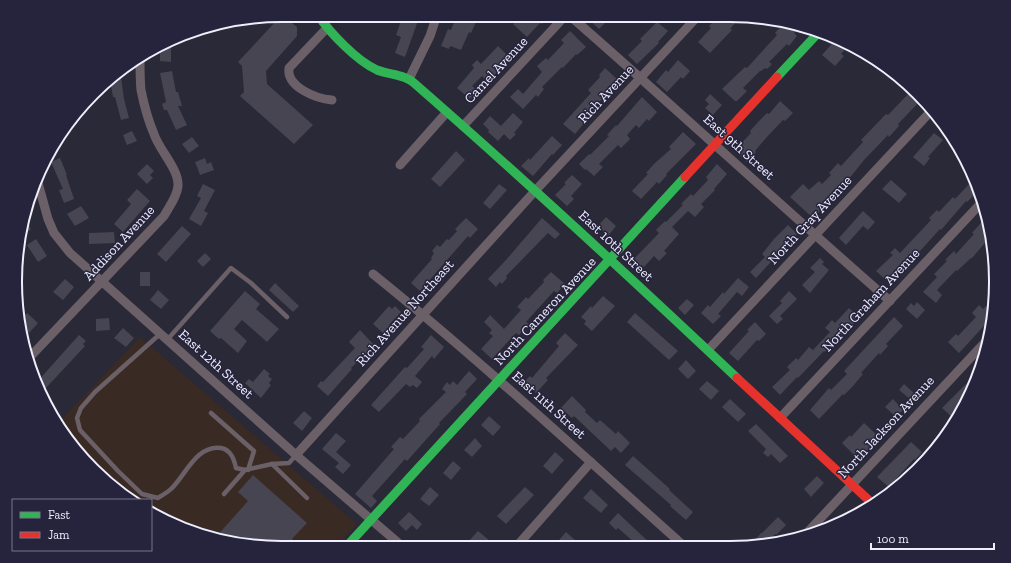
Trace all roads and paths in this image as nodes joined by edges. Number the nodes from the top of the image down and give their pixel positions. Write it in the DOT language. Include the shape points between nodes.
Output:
graph roads {
  1 [pos="323,22"];
  2 [pos="435,22"];
  3 [pos="561,22"];
  4 [pos="576,22"];
  5 [pos="692,22"];
  6 [pos="327,28"];
  7 [pos="815,37"];
  8 [pos="140,64"];
  9 [pos="640,77"];
  10 [pos="409,79"];
  11 [pos="332,100"];
  12 [pos="447,112"];
  13 [pos="928,114"];
  14 [pos="463,126"];
  15 [pos="715,144"];
  16 [pos="400,165"];
  17 [pos="40,189"];
  18 [pos="535,191"];
  19 [pos="977,206"];
  20 [pos="815,235"];
  21 [pos="610,259"];
  22 [pos="373,274"];
  23 [pos="102,282"];
  24 [pos="890,301"];
  25 [pos="423,314"];
  26 [pos="287,317"];
  27 [pos="164,337"];
  28 [pos="980,347"];
  29 [pos="708,350"];
  30 [pos="33,354"];
  31 [pos="500,380"];
  32 [pos="211,413"];
  33 [pos="780,418"];
  34 [pos="296,455"];
  35 [pos="591,462"];
  36 [pos="272,464"];
  37 [pos="247,470"];
  38 [pos="852,485"];
  39 [pos="224,494"];
  40 [pos="306,498"];
  41 [pos="869,500"];
  42 [pos="370,520"];
  43 [pos="812,527"];
  44 [pos="351,541"];
  45 [pos="396,541"];
  46 [pos="521,541"];
  47 [pos="678,541"];
  1 -- 6 [label="street, East 10th Street"];
  2 -- 10 [label="street"];
  3 -- 14 [label="street, Camel Avenue"];
  4 -- 9 [label="street, East 9th Street"];
  5 -- 9 [label="street, Rich Avenue"];
  6 -- 10 [label="street, East 10th Street" via="365,63 378,70"];
  6 -- 11 [label="street" via="289,68 288,74 305,92"];
  7 -- 15 [label="street, North Cameron Avenue"];
  8 -- 23 [label="street, Addison Avenue" via="144,103 154,135 173,168 178,186 164,216"];
  9 -- 15 [label="street, East 9th Street"];
  9 -- 18 [label="street, Rich Avenue"];
  10 -- 12 [label="street, East 10th Street"];
  12 -- 14 [label="street, East 10th Street"];
  12 -- 16 [label="street"];
  13 -- 20 [label="street, North Gray Avenue"];
  14 -- 18 [label="street, East 10th Street"];
  15 -- 20 [label="street, East 9th Street"];
  15 -- 21 [label="street, North Cameron Avenue"];
  17 -- 23 [label="street, East 12th Street" via="48,219 57,238"];
  18 -- 21 [label="street, East 10th Street"];
  18 -- 25 [label="street, Rich Avenue Northeast"];
  19 -- 24 [label="street, North Graham Avenue"];
  20 -- 24 [label="street, East 9th Street"];
  20 -- 29 [label="street, North Gray Avenue"];
  21 -- 29 [label="street, East 10th Street"];
  21 -- 31 [label="street, North Cameron Avenue"];
  22 -- 25 [label="street, East 11th Street"];
  23 -- 27 [label="street, East 12th Street"];
  23 -- 30 [label="street, Addison Avenue"];
  24 -- 33 [label="street, North Graham Avenue"];
  25 -- 31 [label="street, East 11th Street"];
  25 -- 34 [label="street, Rich Avenue Northeast"];
  26 -- 27 [label="lane" via="231,268"];
  27 -- 34 [label="street, East 12th Street"];
  27 -- 37 [label="lane" via="95,392 81,408 77,418 80,430 142,494 158,498 171,489 203,452 215,447 226,449 233,457 236,468"];
  28 -- 38 [label="street, North Jackson Avenue"];
  29 -- 33 [label="street, East 10th Street"];
  31 -- 35 [label="street, East 11th Street"];
  31 -- 42 [label="street, North Cameron Avenue"];
  32 -- 37 [label="lane" via="254,452"];
  33 -- 38 [label="street, East 10th Street"];
  34 -- 36 [label="lane" via="289,463"];
  34 -- 42 [label="street, East 12th Street"];
  35 -- 46 [label="street"];
  35 -- 47 [label="street, East 11th Street"];
  36 -- 37 [label="lane"];
  36 -- 40 [label="lane"];
  37 -- 39 [label="lane"];
  38 -- 41 [label="street, East 10th Street"];
  38 -- 43 [label="street, North Jackson Avenue"];
  42 -- 44 [label="street, North Cameron Avenue"];
  42 -- 45 [label="street, East 12th Street"];
}
